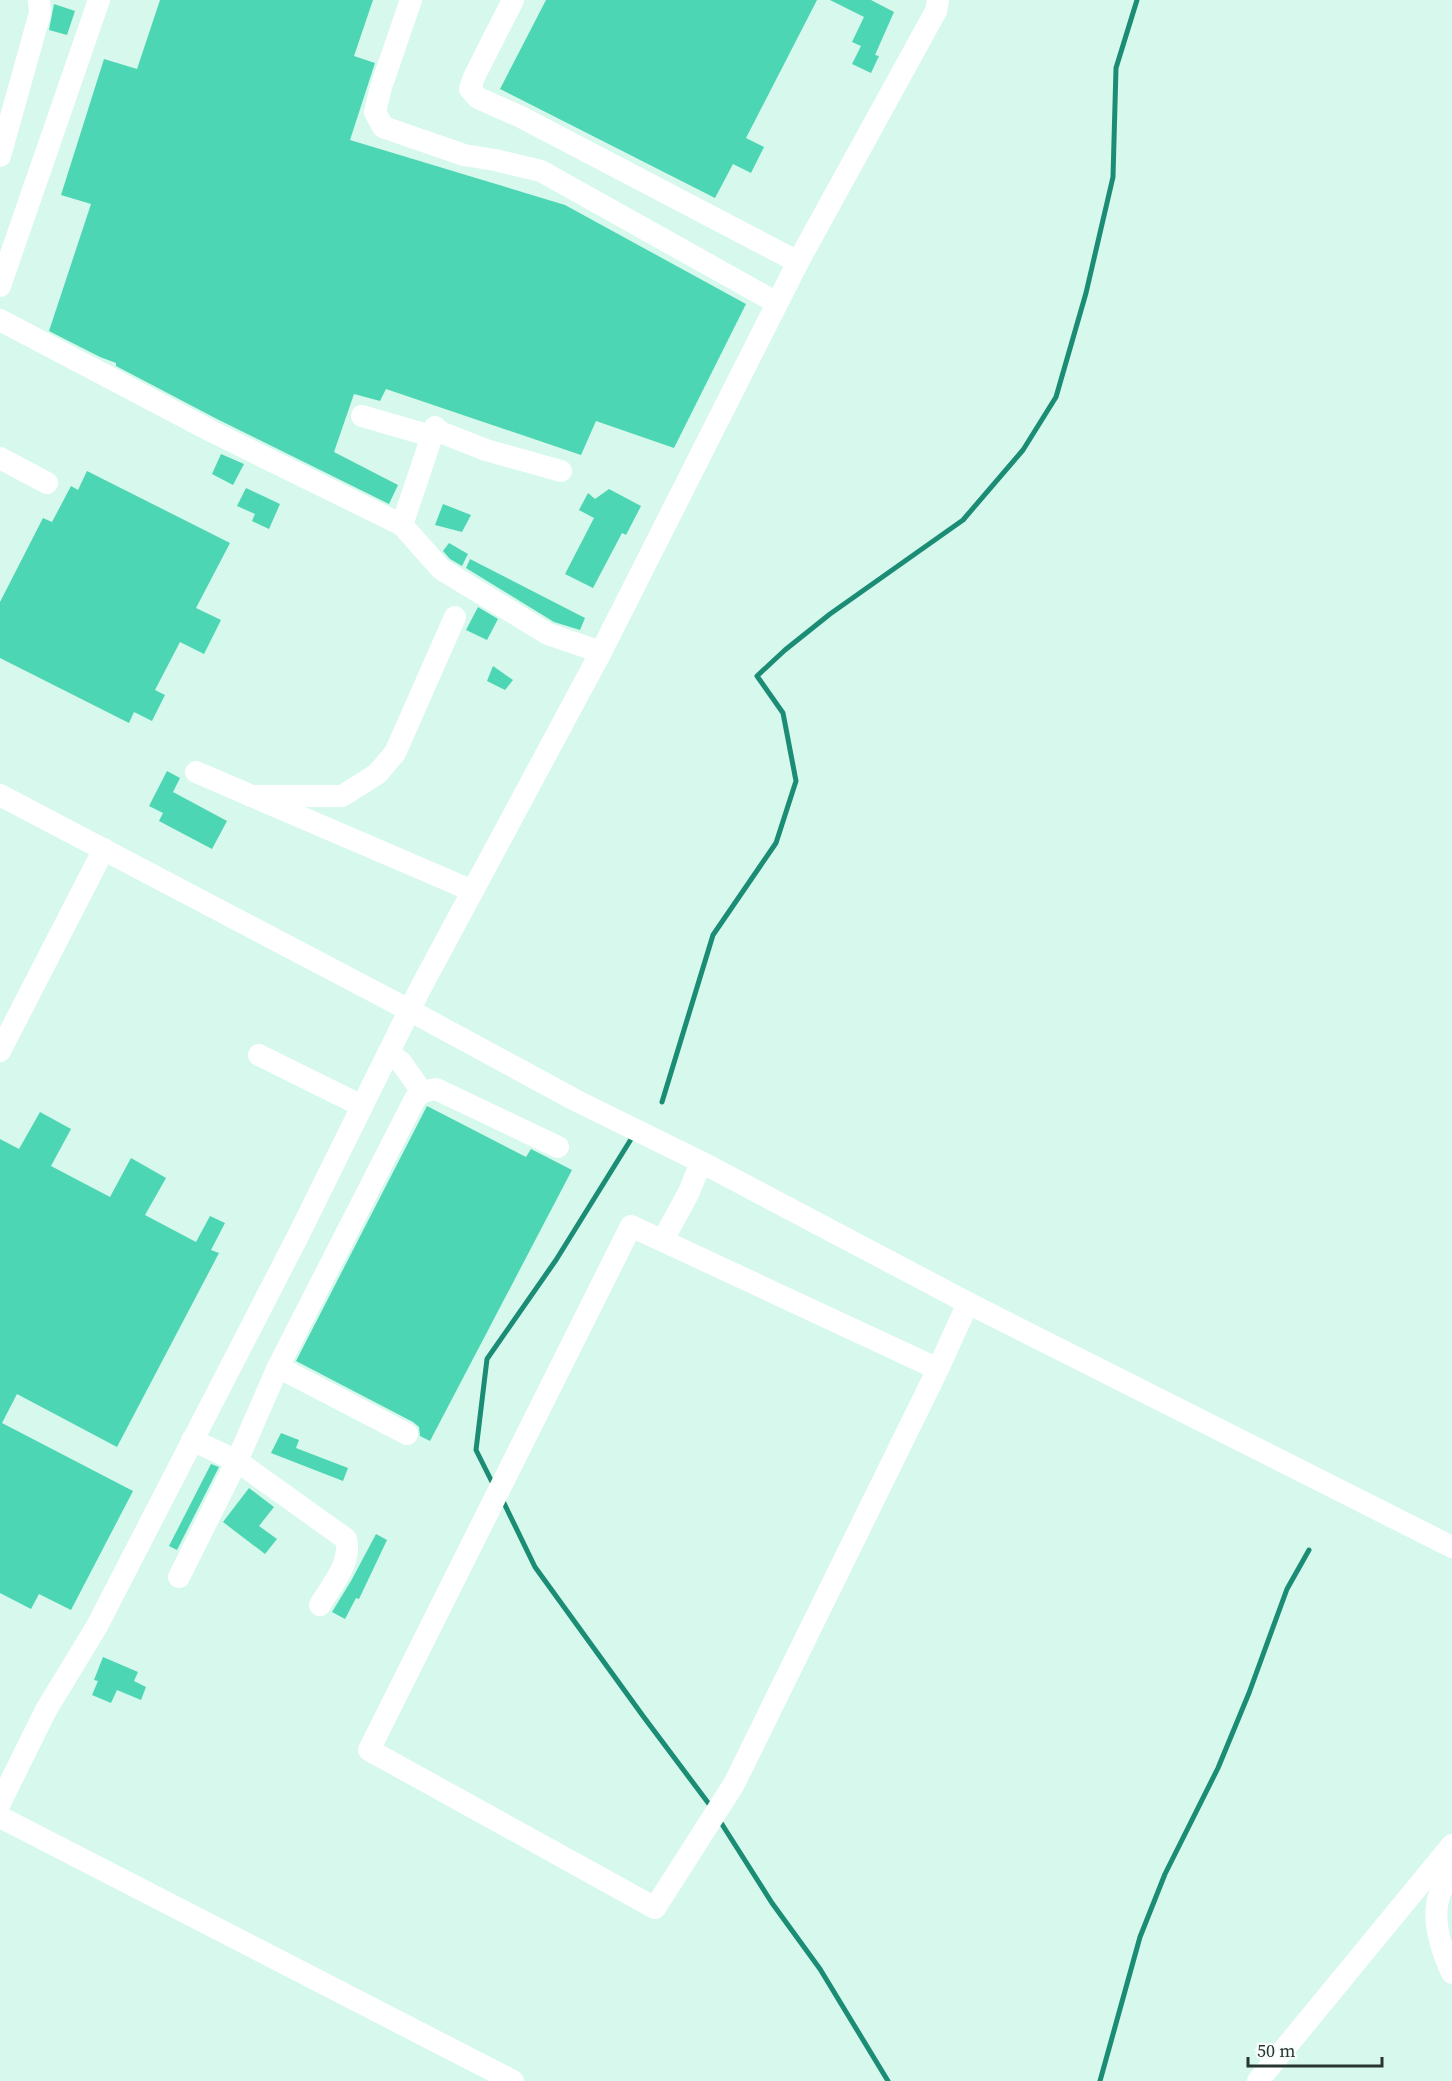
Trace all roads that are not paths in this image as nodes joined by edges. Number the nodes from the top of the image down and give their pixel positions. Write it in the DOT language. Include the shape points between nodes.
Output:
graph roads {
  1 [pos="39,0"];
  2 [pos="99,0"];
  3 [pos="411,0"];
  4 [pos="513,0"];
  5 [pos="939,0"];
  6 [pos="0,156"];
  7 [pos="798,262"];
  8 [pos="0,286"];
  9 [pos="777,303"];
  10 [pos="0,320"];
  11 [pos="362,416"];
  12 [pos="431,436"];
  13 [pos="0,458"];
  14 [pos="561,471"];
  15 [pos="47,483"];
  16 [pos="402,525"];
  17 [pos="455,617"];
  18 [pos="601,652"];
  19 [pos="196,772"];
  20 [pos="0,795"];
  21 [pos="251,796"];
  22 [pos="104,849"];
  23 [pos="473,891"];
  24 [pos="409,1010"];
  25 [pos="0,1051"];
  26 [pos="388,1053"];
  27 [pos="259,1055"];
  28 [pos="422,1092"];
  29 [pos="362,1106"];
  30 [pos="558,1147"];
  31 [pos="701,1162"];
  32 [pos="663,1240"];
  33 [pos="968,1303"];
  34 [pos="278,1367"];
  35 [pos="938,1368"];
  36 [pos="407,1434"];
  37 [pos="192,1440"];
  38 [pos="237,1461"];
  39 [pos="1452,1547"];
  40 [pos="179,1577"];
  41 [pos="320,1605"];
  42 [pos="0,1803"];
  43 [pos="0,1816"];
  44 [pos="1452,1845"];
  45 [pos="1452,1871"];
  46 [pos="1452,1973"];
  47 [pos="513,2081"];
  48 [pos="1258,2081"];
  1 -- 6 [label="street" via="40,13"];
  2 -- 8 [label="street"];
  3 -- 9 [label="street" via="375,112 383,127 464,155 541,171"];
  4 -- 7 [label="street" via="470,88 478,98"];
  5 -- 7 [label="street"];
  7 -- 9 [label="street"];
  9 -- 18 [label="street"];
  10 -- 16 [label="street" via="211,431"];
  11 -- 12 [label="street"];
  12 -- 14 [label="street" via="435,427 486,450"];
  12 -- 16 [label="street"];
  13 -- 15 [label="street"];
  16 -- 18 [label="street" via="441,569 548,634"];
  17 -- 21 [label="street" via="395,753 377,774 342,796"];
  18 -- 23 [label="street"];
  19 -- 21 [label="street"];
  20 -- 22 [label="street"];
  21 -- 23 [label="street"];
  22 -- 24 [label="street"];
  22 -- 25 [label="street"];
  23 -- 24 [label="street"];
  24 -- 26 [label="street"];
  24 -- 31 [label="street" via="577,1101"];
  26 -- 28 [label="street" via="401,1062"];
  26 -- 29 [label="street"];
  27 -- 29 [label="street"];
  28 -- 30 [label="street" via="436,1089"];
  28 -- 34 [label="street"];
  29 -- 37 [label="street"];
  31 -- 32 [label="street"];
  31 -- 33 [label="street"];
  32 -- 35 [label="street"];
  32 -- 35 [label="street" via="631,1226 369,1750 655,1908 734,1784"];
  33 -- 35 [label="street"];
  33 -- 39 [label="street"];
  34 -- 36 [label="street"];
  34 -- 38 [label="street"];
  37 -- 38 [label="street"];
  37 -- 42 [label="street"];
  38 -- 40 [label="street"];
  38 -- 41 [label="street" via="346,1539 346,1561"];
  43 -- 47 [label="street"];
  44 -- 48 [label="street"];
  45 -- 46 [label="street" via="1439,1896 1437,1911 1442,1950"];
}
